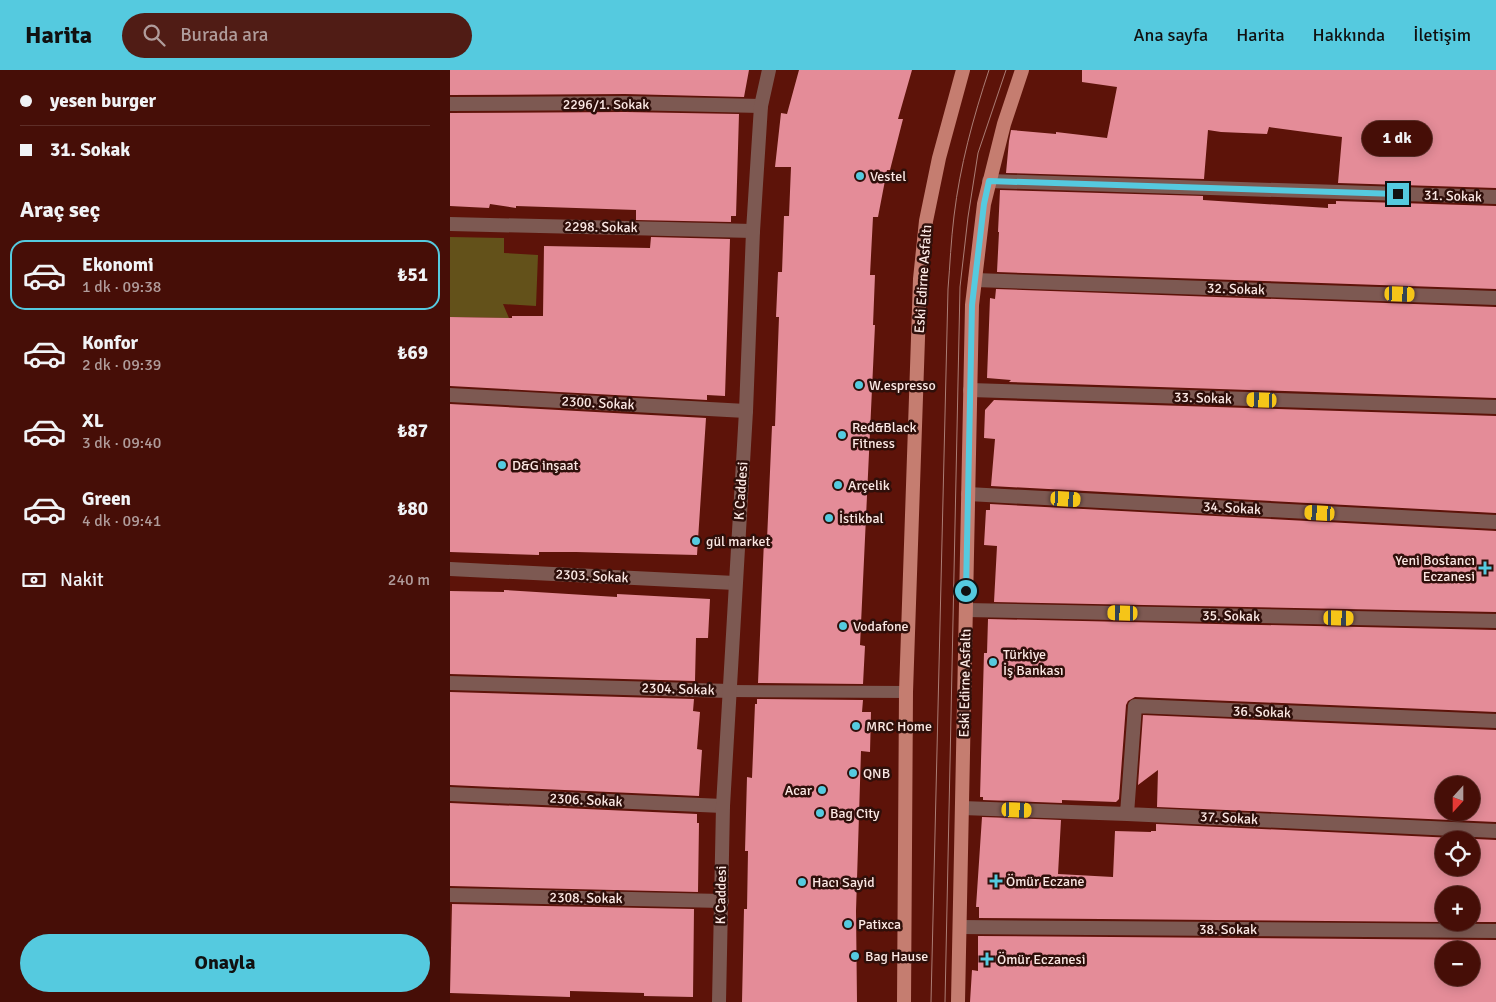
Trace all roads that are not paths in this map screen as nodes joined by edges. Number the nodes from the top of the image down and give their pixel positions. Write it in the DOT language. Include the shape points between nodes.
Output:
graph roads {
  1 [pos="769,70"];
  2 [pos="963,70"];
  3 [pos="1022,70"];
  4 [pos="450,104"];
  5 [pos="761,106"];
  6 [pos="989,181"];
  7 [pos="1496,197"];
  8 [pos="450,224"];
  9 [pos="753,231"];
  10 [pos="975,280"];
  11 [pos="1496,298"];
  12 [pos="970,390"];
  13 [pos="450,395"];
  14 [pos="1496,407"];
  15 [pos="746,411"];
  16 [pos="968,494"];
  17 [pos="1496,522"];
  18 [pos="450,569"];
  19 [pos="735,583"];
  20 [pos="966,610"];
  21 [pos="1496,621"];
  22 [pos="450,683"];
  23 [pos="730,690"];
  24 [pos="906,692"];
  25 [pos="1496,721"];
  26 [pos="450,794"];
  27 [pos="723,806"];
  28 [pos="962,808"];
  29 [pos="1127,814"];
  30 [pos="1496,831"];
  31 [pos="450,895"];
  32 [pos="722,901"];
  33 [pos="960,927"];
  34 [pos="1496,931"];
  35 [pos="719,1002"];
  36 [pos="904,1002"];
  37 [pos="958,1002"];
  1 -- 5 [label="street, K Caddesi"];
  2 -- 24 [label="main road, Eski Edirne Asfaltı" via="926,221 920,279"];
  3 -- 6 [label="main road, Eski Edirne Asfaltı"];
  4 -- 5 [label="street, 2296/1. Sokak"];
  5 -- 9 [label="street, K Caddesi"];
  6 -- 7 [label="street, 31. Sokak"];
  6 -- 10 [label="main road, Eski Edirne Asfaltı"];
  8 -- 9 [label="street, 2298. Sokak"];
  9 -- 15 [label="street, K Caddesi"];
  10 -- 11 [label="street, 32. Sokak"];
  10 -- 12 [label="main road, Eski Edirne Asfaltı"];
  12 -- 14 [label="street, 33. Sokak"];
  12 -- 16 [label="main road, Eski Edirne Asfaltı"];
  13 -- 15 [label="street, 2300. Sokak"];
  15 -- 19 [label="street, K Caddesi"];
  16 -- 17 [label="street, 34. Sokak"];
  16 -- 20 [label="main road, Eski Edirne Asfaltı"];
  18 -- 19 [label="street, 2303. Sokak"];
  19 -- 23 [label="street, K Caddesi"];
  20 -- 21 [label="street, 35. Sokak"];
  20 -- 28 [label="main road, Eski Edirne Asfaltı"];
  22 -- 23 [label="street, 2304. Sokak"];
  23 -- 24 [label="lane, 2304. Sokak"];
  23 -- 27 [label="street, K Caddesi"];
  24 -- 36 [label="main road, Eski Edirne Asfaltı"];
  25 -- 29 [label="street, 36. Sokak" via="1135,706"];
  26 -- 27 [label="street, 2306. Sokak"];
  27 -- 32 [label="street, K Caddesi"];
  28 -- 29 [label="street, 37. Sokak"];
  28 -- 33 [label="main road, Eski Edirne Asfaltı"];
  29 -- 30 [label="street, 37. Sokak"];
  31 -- 32 [label="street, 2308. Sokak"];
  32 -- 35 [label="street, K Caddesi"];
  33 -- 34 [label="street, 38. Sokak"];
  33 -- 37 [label="main road, Eski Edirne Asfaltı"];
}
